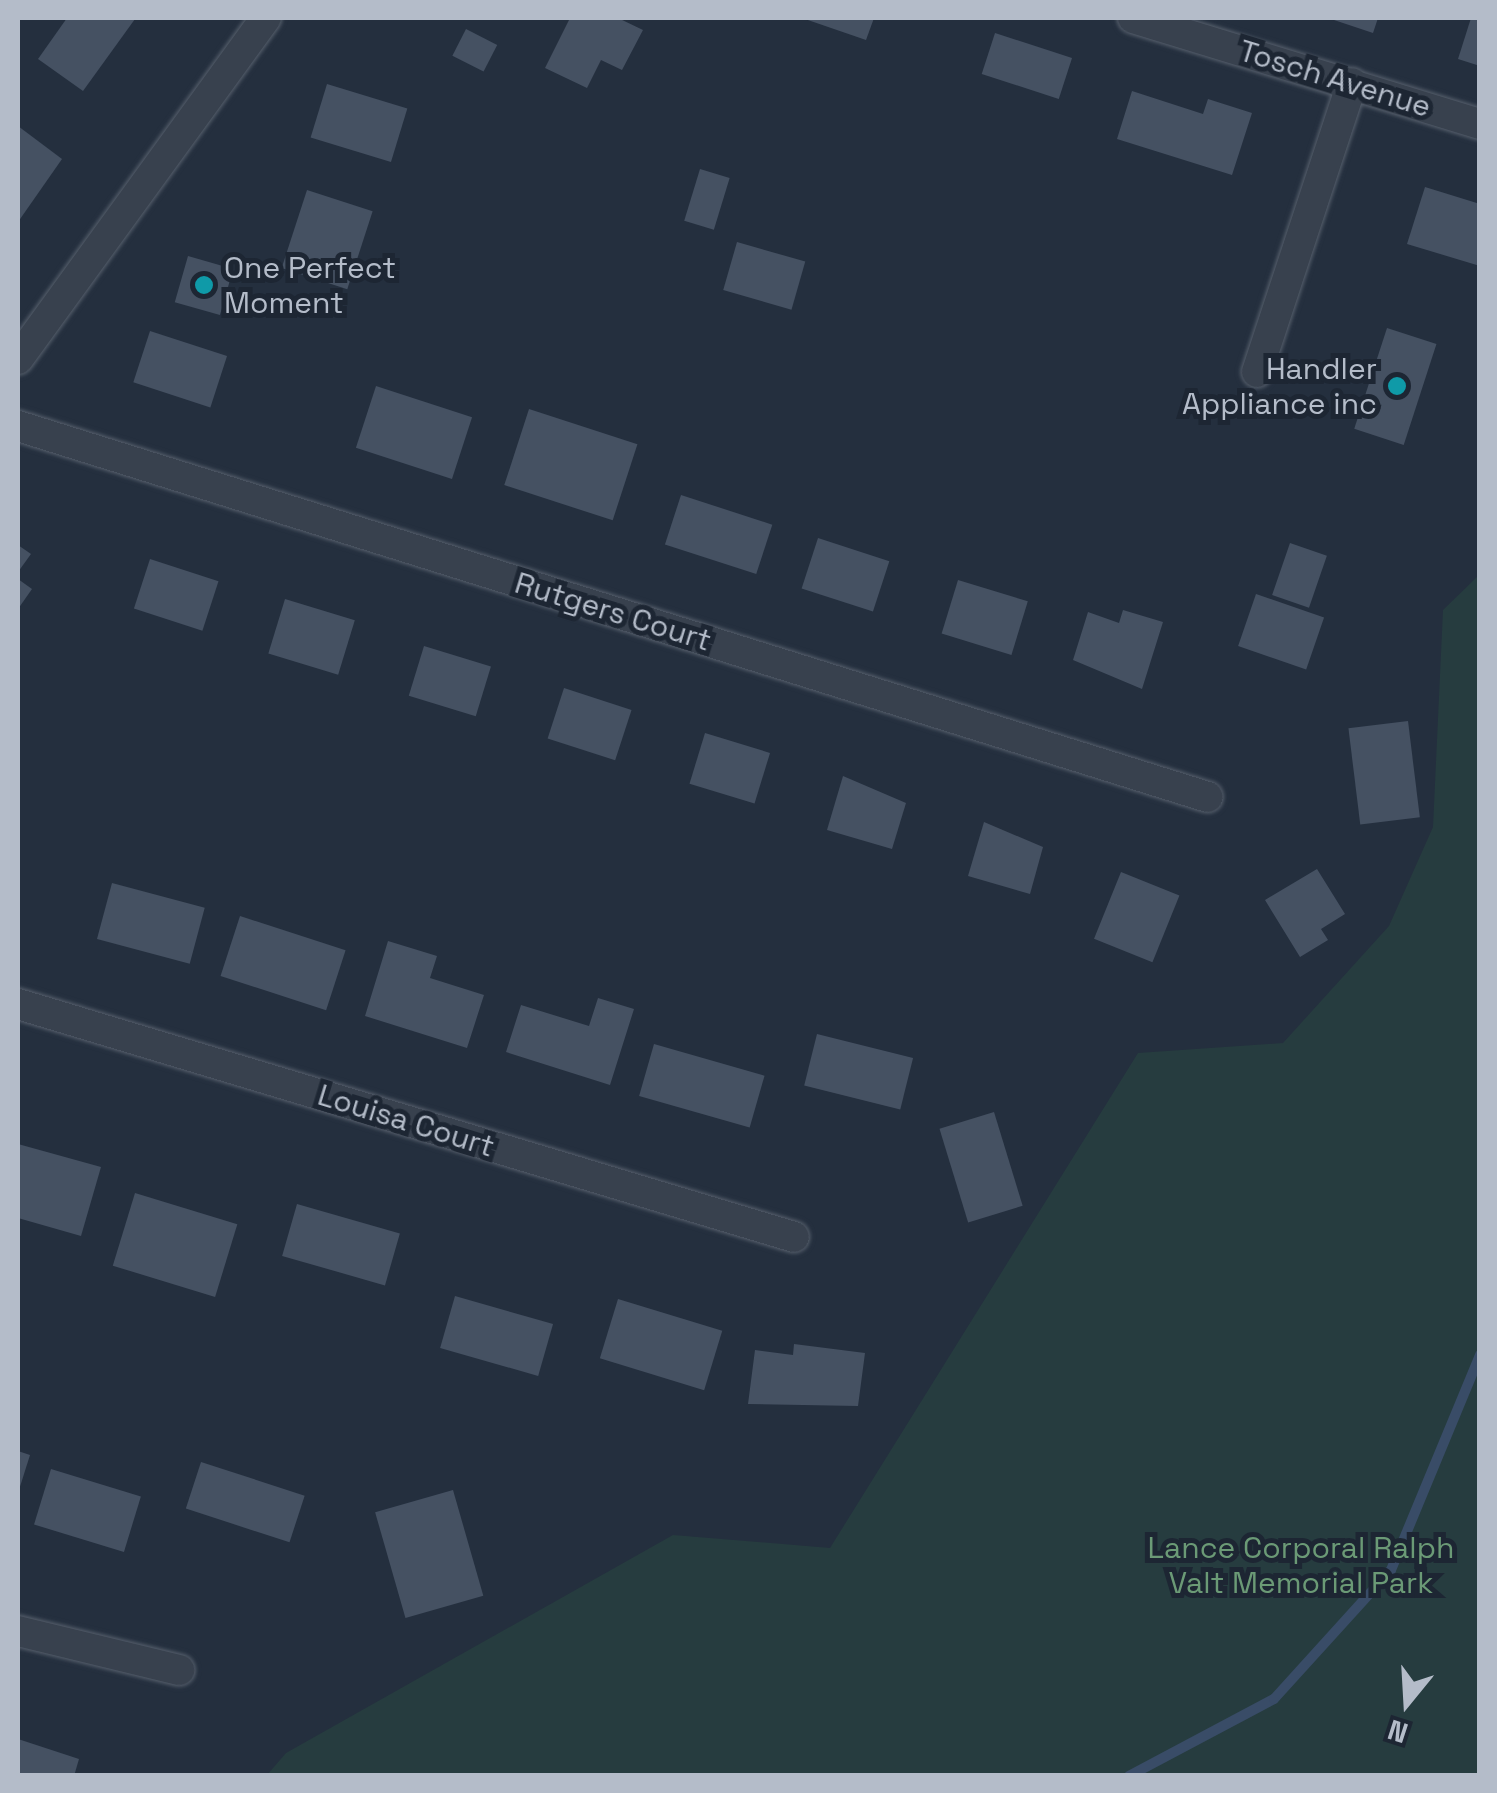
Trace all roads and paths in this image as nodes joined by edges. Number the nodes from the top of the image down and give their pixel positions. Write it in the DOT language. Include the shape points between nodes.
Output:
graph roads {
  1 [pos="266,18"];
  2 [pos="1133,18"];
  3 [pos="1352,83"];
  4 [pos="1480,124"];
  5 [pos="18,359"];
  6 [pos="1257,372"];
  7 [pos="18,426"];
  8 [pos="1208,798"];
  9 [pos="18,1004"];
  10 [pos="794,1237"];
  11 [pos="18,1632"];
  12 [pos="180,1670"];
  1 -- 5 [label="street"];
  2 -- 3 [label="street, Tosch Avenue"];
  3 -- 4 [label="street, Tosch Avenue"];
  3 -- 6 [label="street"];
  7 -- 8 [label="street, Rutgers Court"];
  9 -- 10 [label="street, Louisa Court"];
  11 -- 12 [label="street"];
}
